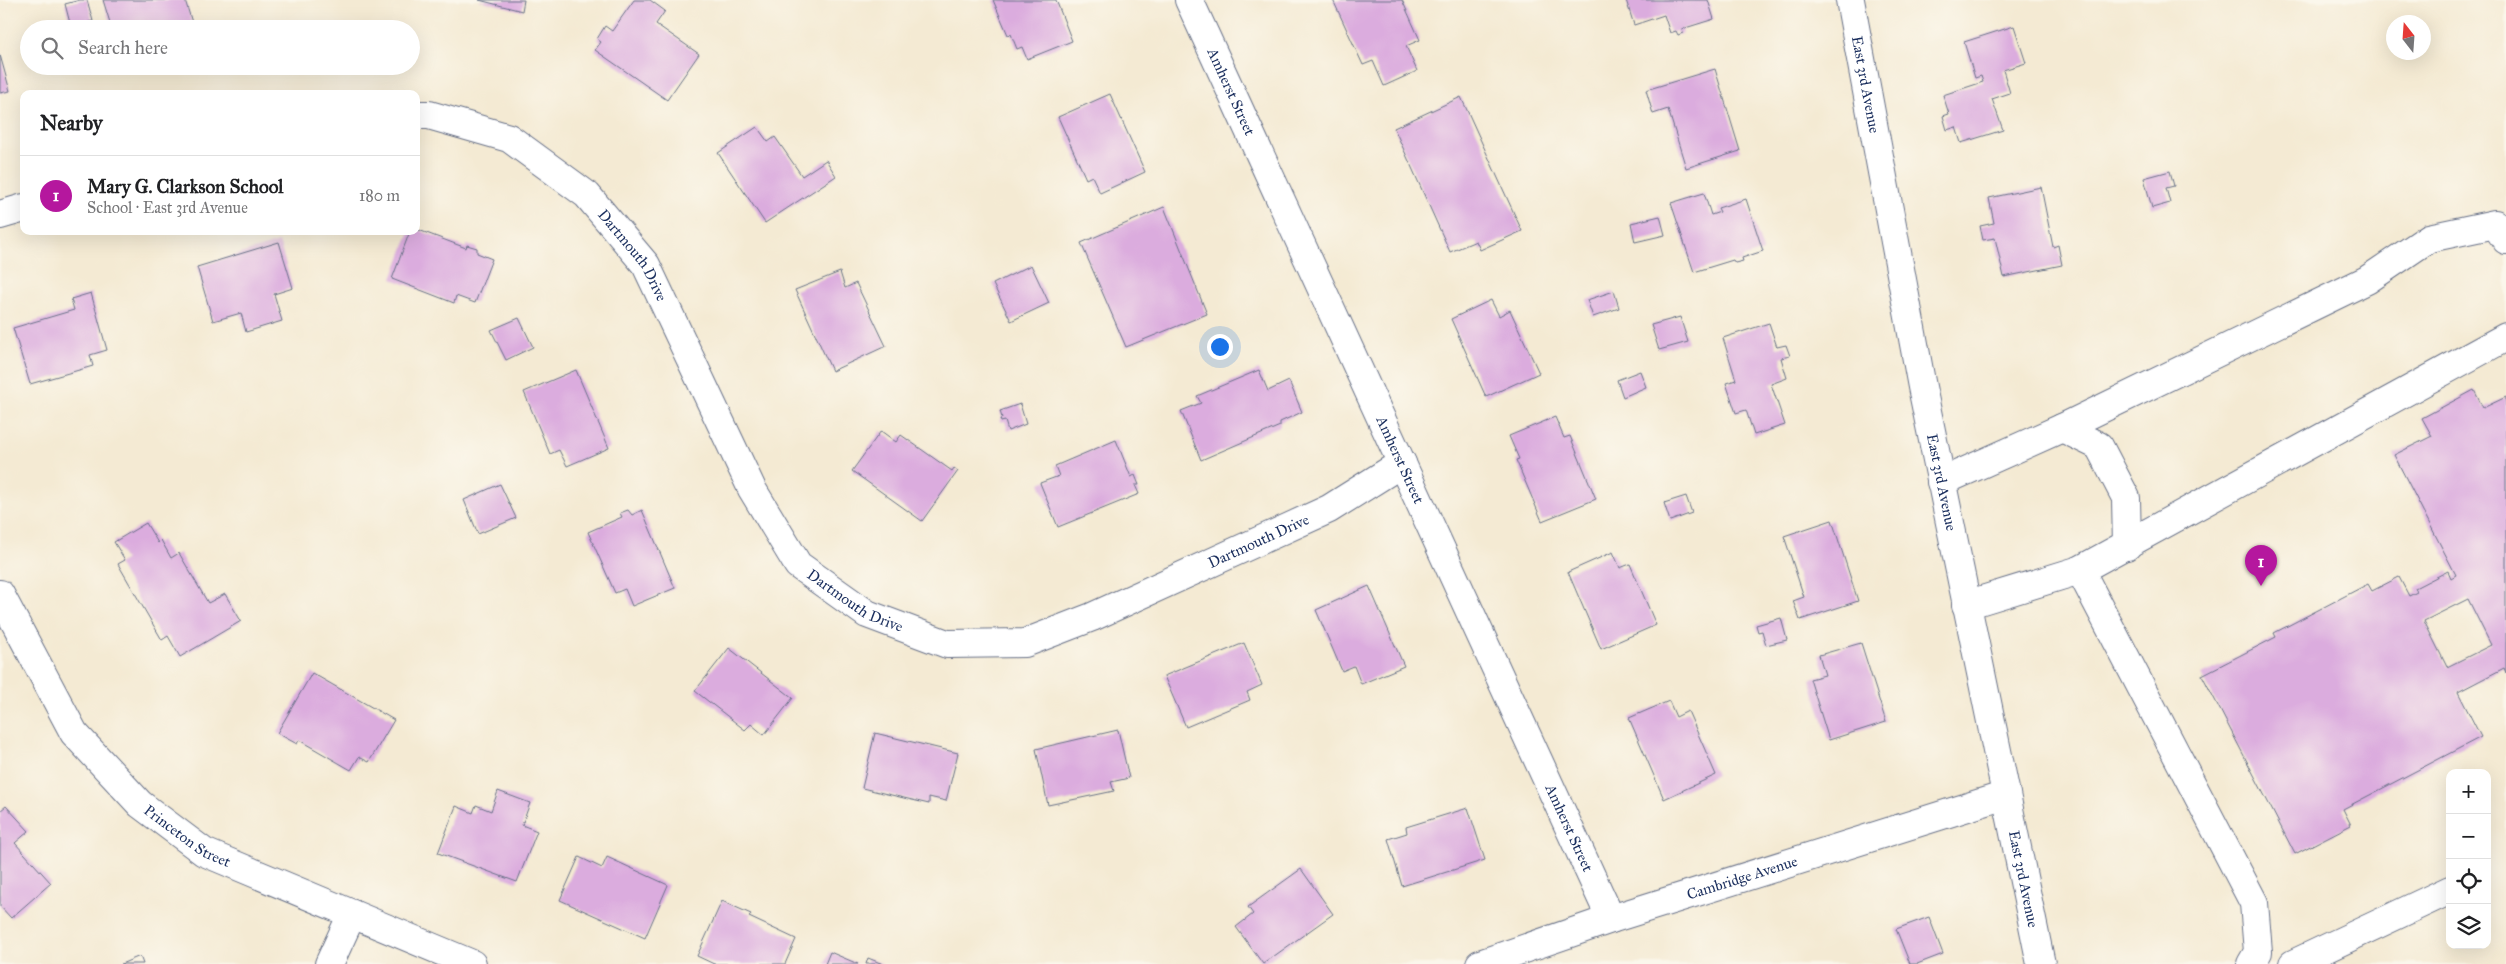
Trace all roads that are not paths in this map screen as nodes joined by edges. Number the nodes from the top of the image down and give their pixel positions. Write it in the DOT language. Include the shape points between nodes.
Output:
graph roads {
  1 [pos="1188,0"];
  2 [pos="1850,0"];
  3 [pos="420,115"];
  4 [pos="20,209"];
  5 [pos="0,215"];
  6 [pos="2506,240"];
  7 [pos="2506,337"];
  8 [pos="2062,428"];
  9 [pos="1402,463"];
  10 [pos="1941,482"];
  11 [pos="2127,546"];
  12 [pos="2080,570"];
  13 [pos="0,594"];
  14 [pos="1966,605"];
  15 [pos="2006,795"];
  16 [pos="2446,892"];
  17 [pos="352,914"];
  18 [pos="1611,920"];
  19 [pos="329,964"];
  20 [pos="472,964"];
  21 [pos="1480,964"];
  22 [pos="2041,964"];
  23 [pos="2251,964"];
  24 [pos="2293,964"];
  1 -- 9 [label="street, Amherst Street"];
  2 -- 10 [label="street, East 3rd Avenue"];
  3 -- 9 [label="street, Dartmouth Drive" via="509,138 587,195 646,265 752,489 798,564 867,614 947,644 1025,643 1092,617 1329,508"];
  4 -- 5 [label="street"];
  6 -- 8 [label="street" via="2495,224 2429,238 2367,280"];
  7 -- 11 [label="street"];
  8 -- 10 [label="street"];
  8 -- 11 [label="street" via="2099,446 2126,498"];
  9 -- 18 [label="street, Amherst Street"];
  10 -- 14 [label="street, East 3rd Avenue"];
  11 -- 12 [label="street"];
  12 -- 14 [label="street"];
  12 -- 23 [label="street" via="2254,903 2258,952"];
  13 -- 17 [label="street, Princeton Street" via="74,732 140,804 204,852"];
  14 -- 15 [label="street, East 3rd Avenue"];
  15 -- 18 [label="street, Cambridge Avenue"];
  15 -- 22 [label="street, East 3rd Avenue"];
  16 -- 24 [label="street"];
  17 -- 19 [label="street"];
  17 -- 20 [label="street, Princeton Street"];
  18 -- 21 [label="street, Cambridge Avenue"];
}
